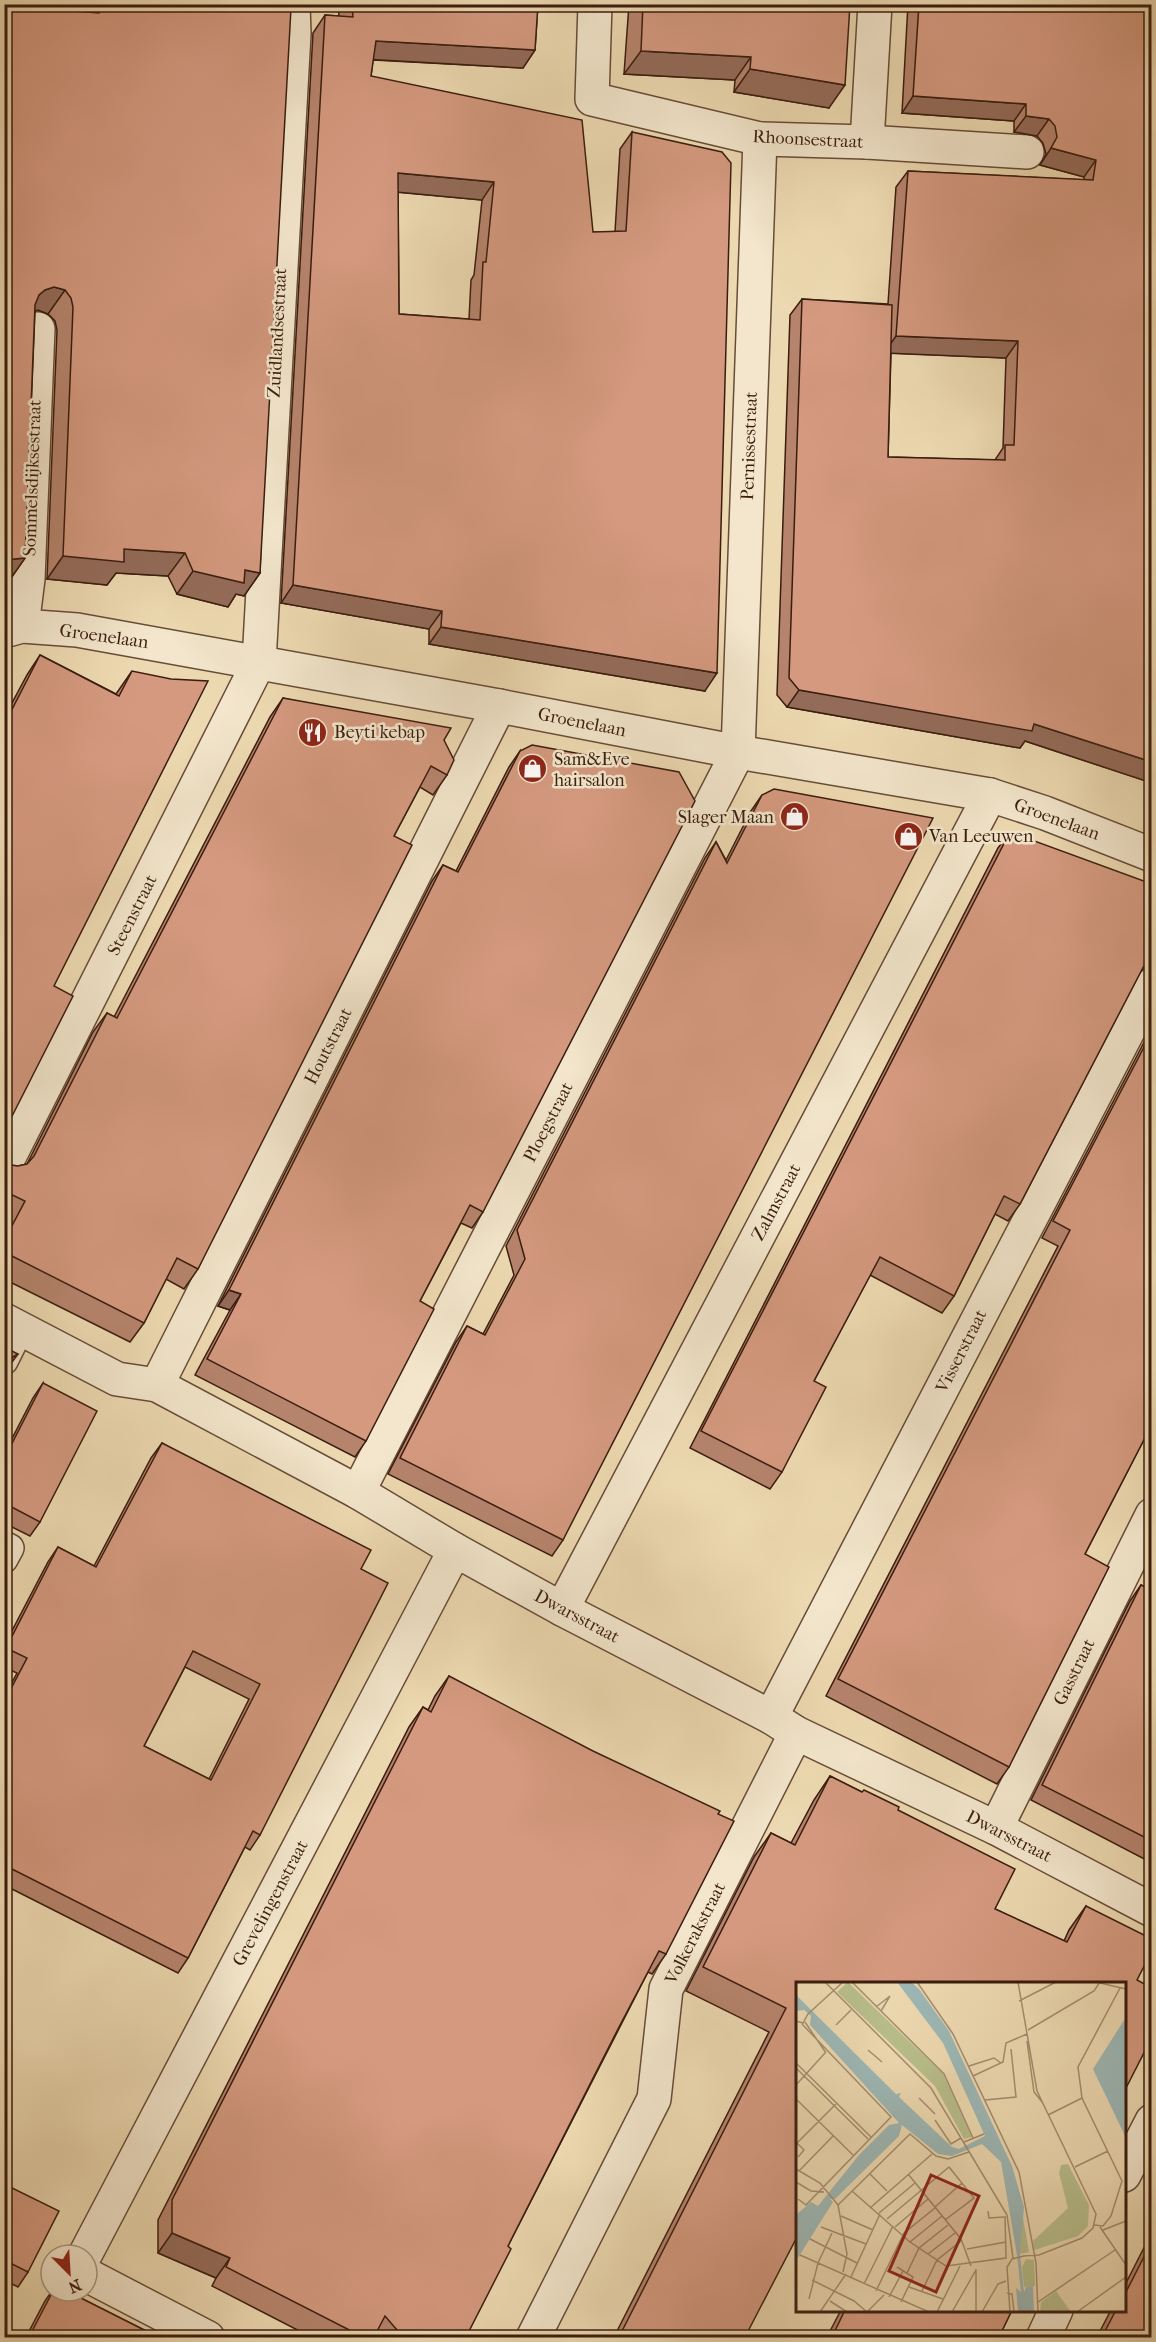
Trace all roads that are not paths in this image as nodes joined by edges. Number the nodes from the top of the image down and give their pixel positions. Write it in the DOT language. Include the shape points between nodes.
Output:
graph roads {
  1 [pos="293,4"];
  2 [pos="596,4"];
  3 [pos="875,4"];
  4 [pos="760,139"];
  5 [pos="867,142"];
  6 [pos="1027,152"];
  7 [pos="38,329"];
  8 [pos="13,629"];
  9 [pos="259,662"];
  10 [pos="499,706"];
  11 [pos="738,752"];
  12 [pos="990,795"];
  13 [pos="1152,855"];
  14 [pos="1152,986"];
  15 [pos="4,1167"];
  16 [pos="12,1324"];
  17 [pos="4,1361"];
  18 [pos="157,1385"];
  19 [pos="358,1492"];
  20 [pos="1152,1515"];
  21 [pos="4,1545"];
  22 [pos="455,1550"];
  23 [pos="4,1559"];
  24 [pos="562,1608"];
  25 [pos="784,1725"];
  26 [pos="996,1828"];
  27 [pos="1152,1910"];
  28 [pos="1152,2121"];
  29 [pos="1126,2173"];
  30 [pos="91,2243"];
  31 [pos="99,2281"];
  32 [pos="1055,2312"];
  33 [pos="208,2337"];
  34 [pos="533,2337"];
  35 [pos="1043,2337"];
  1 -- 9 [label="street, Zuidlandsestraat"];
  2 -- 4 [label="street, Rhoonsestraat" via="592,99"];
  3 -- 5 [label="street"];
  4 -- 5 [label="street, Rhoonsestraat"];
  4 -- 11 [label="street, Pernissestraat"];
  5 -- 6 [label="street, Rhoonsestraat"];
  7 -- 8 [label="street, Sommelsdijksestraat" via="28,579"];
  8 -- 9 [label="street, Groenelaan" via="77,630"];
  9 -- 10 [label="street, Groenelaan"];
  9 -- 15 [label="street, Steenstraat"];
  10 -- 11 [label="street, Groenelaan"];
  10 -- 18 [label="street, Houtstraat"];
  11 -- 12 [label="street, Groenelaan"];
  11 -- 19 [label="street, Ploegstraat"];
  12 -- 13 [label="street, Groenelaan"];
  12 -- 24 [label="street, Zalmstraat"];
  14 -- 25 [label="street, Visserstraat"];
  16 -- 17 [label="lane"];
  16 -- 18 [label="street, Dwarsstraat" via="117,1379"];
  18 -- 19 [label="street, Dwarsstraat"];
  19 -- 22 [label="street, Dwarsstraat"];
  20 -- 26 [label="street, Gasstraat"];
  21 -- 23 [label="lane" via="10,1548"];
  22 -- 24 [label="street, Dwarsstraat"];
  22 -- 30 [label="street, Grevelingenstraat"];
  24 -- 25 [label="street, Dwarsstraat"];
  25 -- 26 [label="street, Dwarsstraat"];
  25 -- 34 [label="street, Volkerakstraat" via="666,1989 654,2099"];
  26 -- 27 [label="street, Dwarsstraat"];
  28 -- 29 [label="street"];
  31 -- 33 [label="street"];
  32 -- 35 [label="street"];
}
